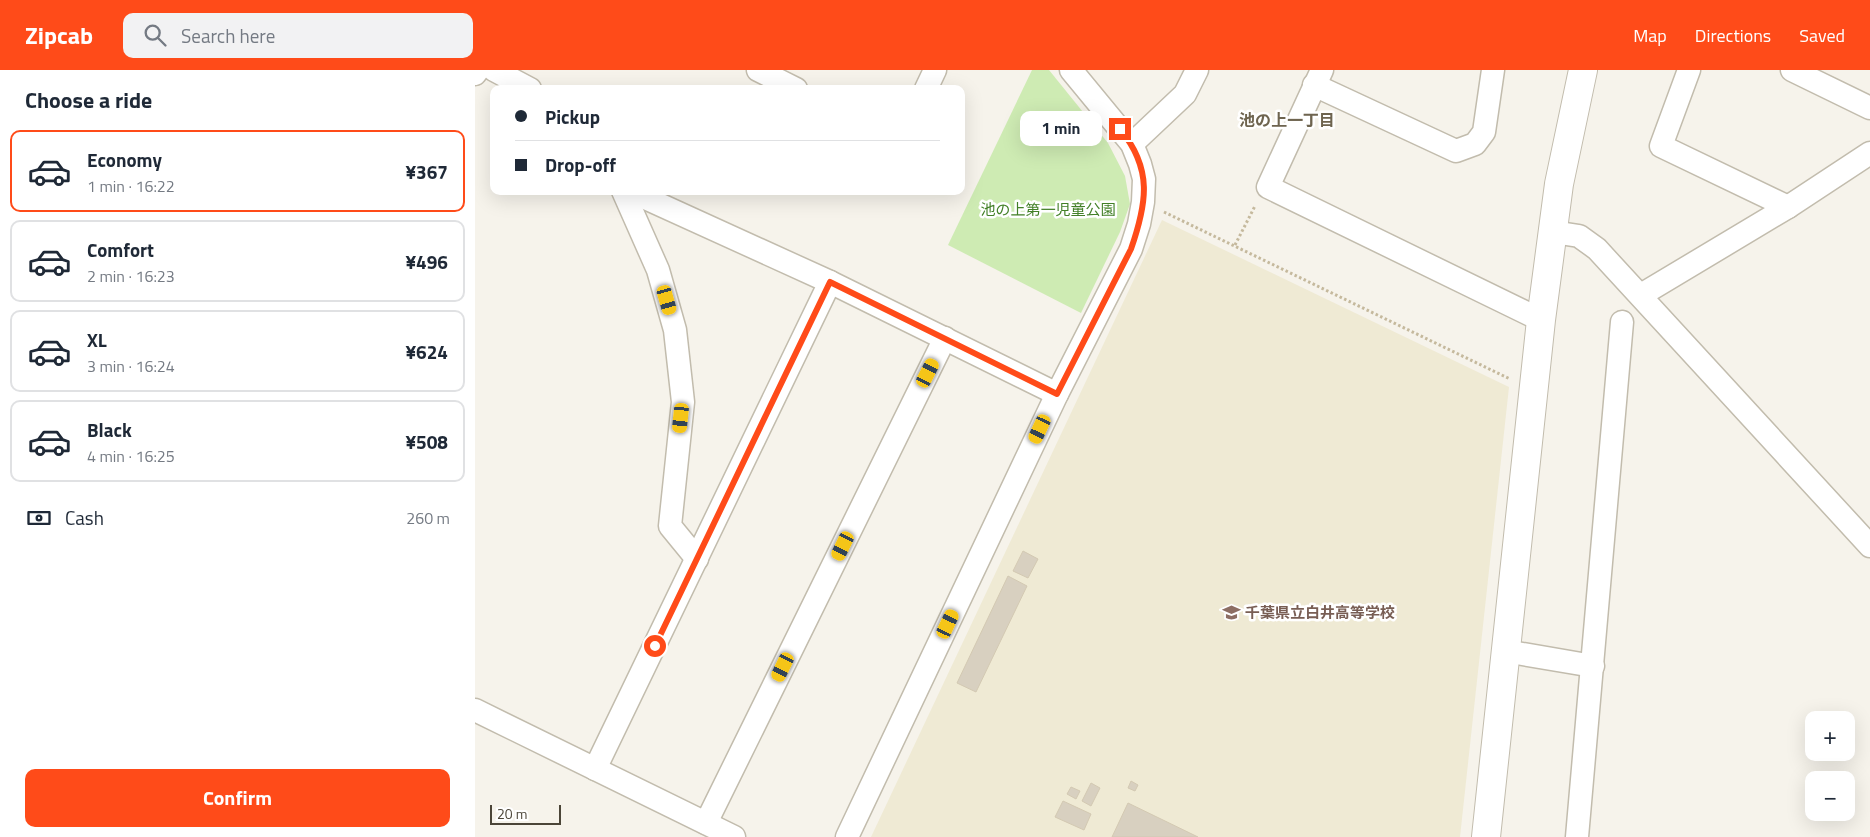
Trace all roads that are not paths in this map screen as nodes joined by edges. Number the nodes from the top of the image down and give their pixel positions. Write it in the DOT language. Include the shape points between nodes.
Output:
graph roads {
  1 [pos="477,70"];
  2 [pos="494,70"];
  3 [pos="758,70"];
  4 [pos="935,70"];
  5 [pos="1071,70"];
  6 [pos="1197,70"];
  7 [pos="1493,70"];
  8 [pos="1583,70"];
  9 [pos="1689,70"];
  10 [pos="1793,70"];
  11 [pos="475,74"];
  12 [pos="1318,77"];
  13 [pos="522,85"];
  14 [pos="788,85"];
  15 [pos="928,85"];
  16 [pos="1870,108"];
  17 [pos="1132,144"];
  18 [pos="1870,153"];
  19 [pos="625,195"];
  20 [pos="639,195"];
  21 [pos="1788,207"];
  22 [pos="1553,232"];
  23 [pos="830,282"];
  24 [pos="1641,295"];
  25 [pos="1541,320"];
  26 [pos="1622,322"];
  27 [pos="945,338"];
  28 [pos="1057,394"];
  29 [pos="1870,546"];
  30 [pos="697,559"];
  31 [pos="1505,651"];
  32 [pos="1593,666"];
  33 [pos="475,710"];
  34 [pos="595,769"];
  35 [pos="706,823"];
  36 [pos="735,837"];
  37 [pos="847,837"];
  38 [pos="1486,837"];
  39 [pos="1577,837"];
  1 -- 11 [label="street"];
  2 -- 13 [label="street"];
  3 -- 14 [label="street"];
  4 -- 15 [label="street"];
  5 -- 17 [label="street"];
  6 -- 17 [label="street" via="1185,94"];
  7 -- 12 [label="street" via="1484,132 1475,144 1456,151"];
  8 -- 22 [label="street" via="1559,184"];
  9 -- 21 [label="street" via="1661,146"];
  10 -- 16 [label="street"];
  12 -- 25 [label="street" via="1268,187"];
  17 -- 28 [label="street" via="1143,179 1139,224 1131,249"];
  18 -- 21 [label="street"];
  19 -- 30 [label="street" via="658,270 675,330 683,402 670,526"];
  20 -- 23 [label="street"];
  21 -- 24 [label="street"];
  22 -- 24 [label="street" via="1579,236 1597,249"];
  22 -- 25 [label="street"];
  23 -- 27 [label="street"];
  23 -- 30 [label="street"];
  24 -- 29 [label="street"];
  25 -- 31 [label="street"];
  26 -- 32 [label="street"];
  27 -- 28 [label="street"];
  27 -- 35 [label="street"];
  28 -- 37 [label="street"];
  30 -- 34 [label="street"];
  31 -- 32 [label="street"];
  31 -- 38 [label="street"];
  32 -- 39 [label="street"];
  33 -- 34 [label="street"];
  34 -- 35 [label="street"];
  35 -- 36 [label="street"];
}
